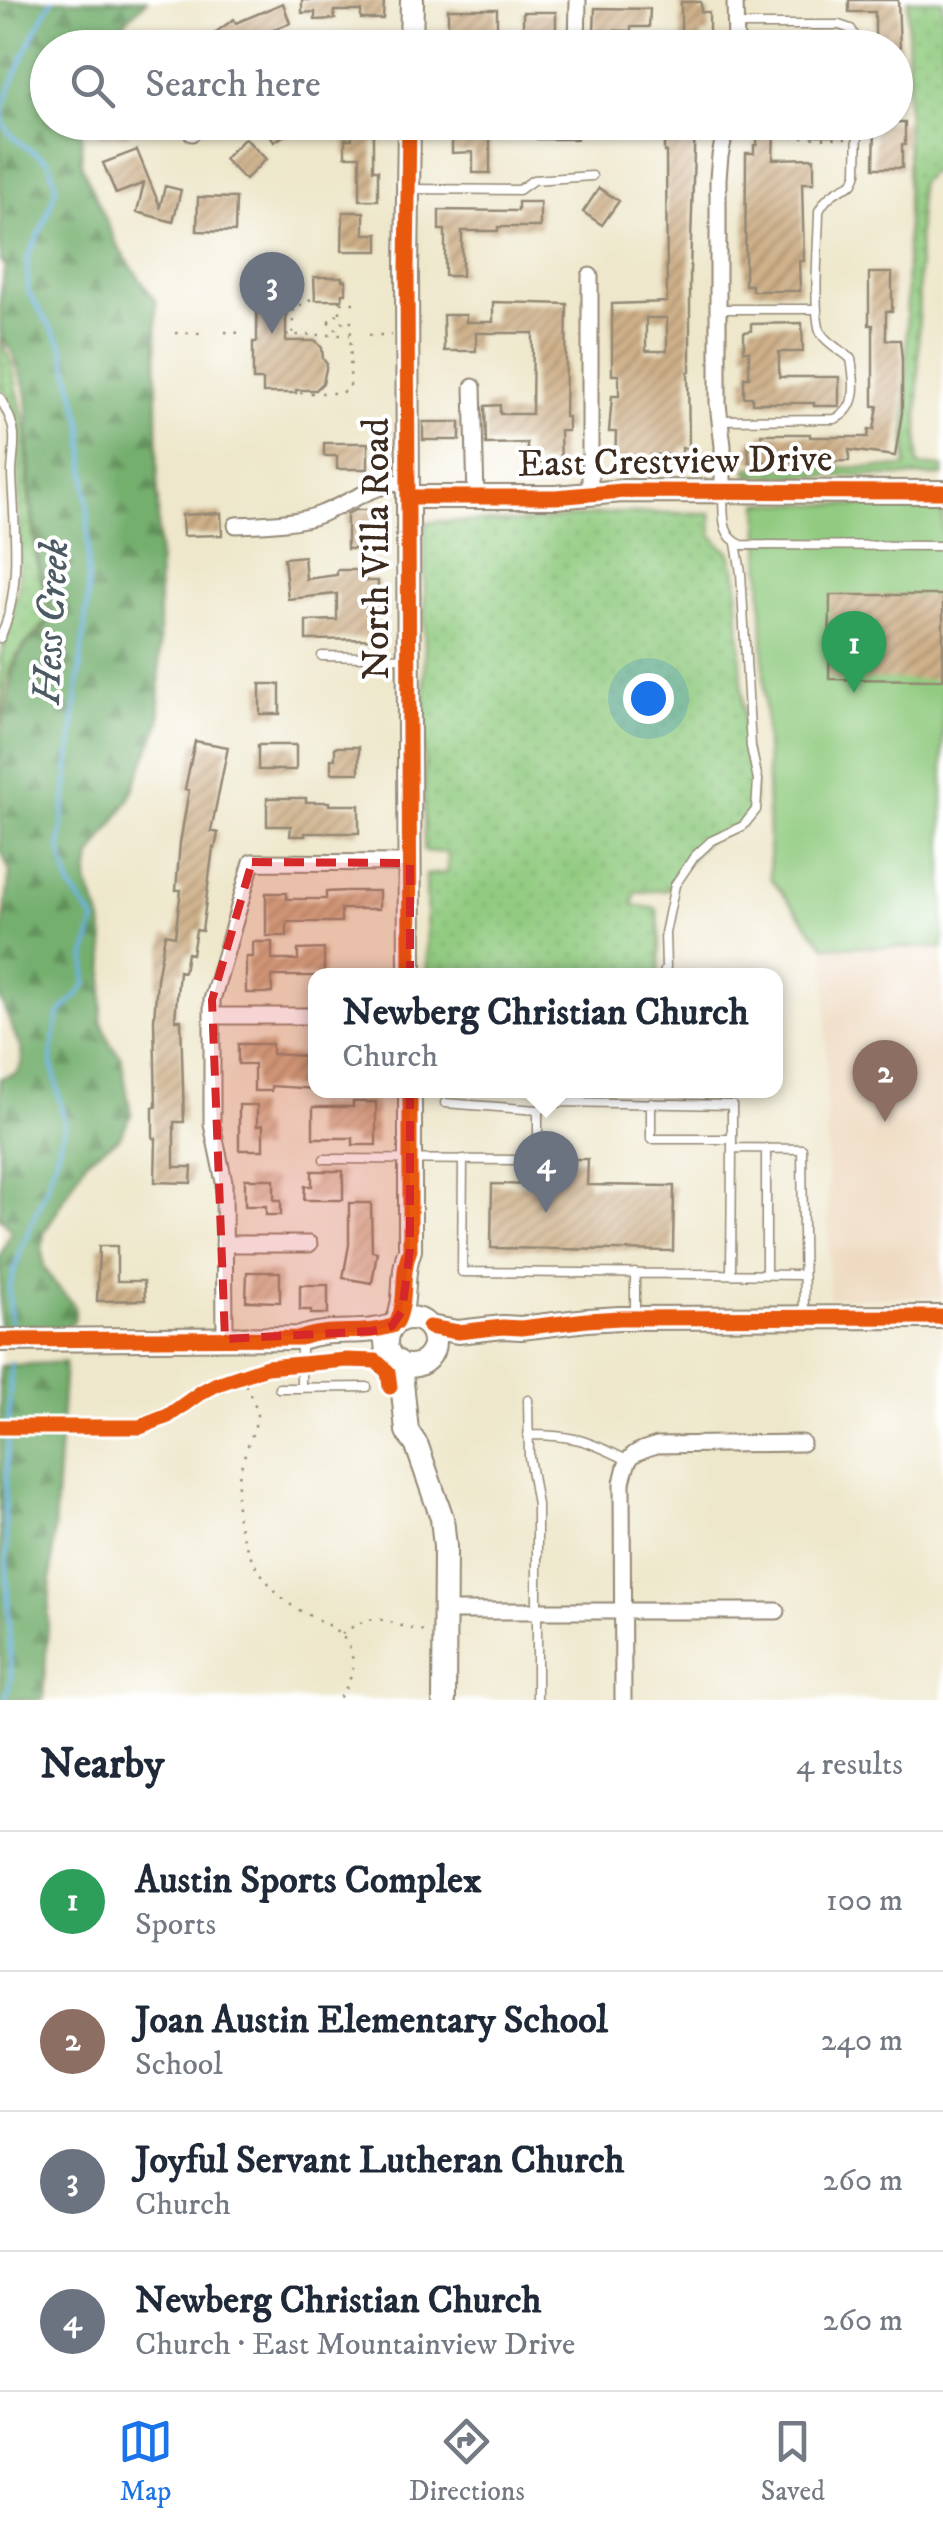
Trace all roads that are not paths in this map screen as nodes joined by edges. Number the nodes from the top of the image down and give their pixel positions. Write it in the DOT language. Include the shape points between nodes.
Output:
graph roads {
  1 [pos="412,0"];
  2 [pos="578,0"];
  3 [pos="736,0"];
  4 [pos="736,24"];
  5 [pos="411,30"];
  6 [pos="577,30"];
  7 [pos="736,30"];
  8 [pos="852,30"];
  9 [pos="409,140"];
  10 [pos="727,140"];
  11 [pos="858,140"];
  12 [pos="592,176"];
  13 [pos="408,189"];
  14 [pos="590,276"];
  15 [pos="718,309"];
  16 [pos="817,309"];
  17 [pos="474,386"];
  18 [pos="0,398"];
  19 [pos="719,420"];
  20 [pos="409,489"];
  21 [pos="723,491"];
  22 [pos="943,492"];
  23 [pos="590,494"];
  24 [pos="476,498"];
  25 [pos="236,525"];
  26 [pos="736,543"];
  27 [pos="943,546"];
  28 [pos="0,638"];
  29 [pos="322,656"];
  30 [pos="410,658"];
  31 [pos="410,863"];
  32 [pos="410,968"];
  33 [pos="666,968"];
  34 [pos="212,1016"];
  35 [pos="308,1016"];
  36 [pos="410,1098"];
  37 [pos="651,1103"];
  38 [pos="445,1104"];
  39 [pos="538,1110"];
  40 [pos="732,1144"];
  41 [pos="766,1148"];
  42 [pos="410,1158"];
  43 [pos="324,1159"];
  44 [pos="464,1159"];
  45 [pos="224,1244"];
  46 [pos="309,1244"];
  47 [pos="410,1250"];
  48 [pos="635,1274"];
  49 [pos="731,1274"];
  50 [pos="766,1274"];
  51 [pos="804,1274"];
  52 [pos="804,1317"];
  53 [pos="943,1317"];
  54 [pos="636,1318"];
  55 [pos="395,1324"];
  56 [pos="426,1324"];
  57 [pos="521,1328"];
  58 [pos="301,1338"];
  59 [pos="225,1339"];
  60 [pos="0,1340"];
  61 [pos="428,1357"];
  62 [pos="394,1359"];
  63 [pos="279,1388"];
  64 [pos="301,1388"];
  65 [pos="367,1388"];
  66 [pos="528,1400"];
  67 [pos="528,1435"];
  68 [pos="802,1443"];
  69 [pos="417,1446"];
  70 [pos="627,1460"];
  71 [pos="537,1610"];
  72 [pos="623,1610"];
  73 [pos="777,1611"];
  74 [pos="444,1621"];
  75 [pos="444,1700"];
  76 [pos="537,1700"];
  77 [pos="623,1700"];
  1 -- 5 [label="main road"];
  2 -- 6 [label="street"];
  3 -- 4 [label="street"];
  4 -- 7 [label="street"];
  4 -- 8 [label="lane"];
  9 -- 13 [label="main road, North Villa Road"];
  10 -- 15 [label="street" via="718,178"];
  11 -- 16 [label="lane" via="853,183 832,193 819,211"];
  12 -- 13 [label="lane" via="533,180 519,190"];
  13 -- 20 [label="main road, North Villa Road"];
  14 -- 23 [label="street"];
  15 -- 16 [label="lane"];
  15 -- 19 [label="street"];
  16 -- 19 [label="lane" via="819,330 851,359 853,403 846,414"];
  17 -- 24 [label="street"];
  18 -- 28 [label="lane" via="14,434 12,604"];
  19 -- 21 [label="street"];
  20 -- 24 [label="main road, East Crestview Drive"];
  20 -- 25 [label="street" via="390,482 319,515"];
  20 -- 30 [label="main road, North Villa Road"];
  21 -- 22 [label="main road, East Crestview Drive"];
  21 -- 23 [label="main road, East Crestview Drive"];
  21 -- 26 [label="lane" via="724,528"];
  23 -- 24 [label="main road, East Crestview Drive"];
  26 -- 27 [label="lane"];
  26 -- 33 [label="lane" via="756,810 743,826 711,841 675,885"];
  29 -- 30 [label="lane"];
  30 -- 31 [label="main road, North Villa Road"];
  31 -- 32 [label="main road, North Villa Road"];
  31 -- 34 [label="street" via="252,862"];
  34 -- 35 [label="street"];
  34 -- 45 [label="street" via="212,1124 224,1182"];
  36 -- 42 [label="main road"];
  37 -- 39 [label="lane" via="559,1102"];
  37 -- 40 [label="lane" via="650,1139"];
  37 -- 40 [label="lane" via="732,1104"];
  38 -- 39 [label="lane"];
  39 -- 44 [label="lane" via="538,1146 520,1160"];
  40 -- 41 [label="lane"];
  40 -- 49 [label="lane"];
  41 -- 50 [label="lane"];
  41 -- 51 [label="lane" via="802,1148"];
  42 -- 43 [label="lane"];
  42 -- 44 [label="lane"];
  42 -- 47 [label="main road"];
  44 -- 48 [label="lane" via="462,1272"];
  45 -- 46 [label="street"];
  45 -- 59 [label="street"];
  47 -- 55 [label="main road"];
  47 -- 56 [label="main road" via="418,1262"];
  48 -- 49 [label="lane"];
  48 -- 54 [label="lane"];
  49 -- 50 [label="lane"];
  50 -- 51 [label="lane"];
  51 -- 52 [label="lane"];
  52 -- 53 [label="main road"];
  52 -- 54 [label="main road"];
  54 -- 57 [label="main road"];
  55 -- 56 [label="main road" via="410,1318"];
  55 -- 58 [label="main road"];
  55 -- 62 [label="main road" via="387,1341"];
  56 -- 57 [label="main road" via="458,1332"];
  56 -- 61 [label="main road" via="434,1339"];
  57 -- 61 [label="main road" via="504,1341"];
  58 -- 59 [label="main road"];
  58 -- 62 [label="main road" via="321,1346 380,1349"];
  58 -- 64 [label="lane"];
  59 -- 60 [label="main road"];
  61 -- 62 [label="main road" via="412,1365"];
  61 -- 69 [label="main road" via="418,1377"];
  62 -- 69 [label="main road"];
  63 -- 64 [label="lane"];
  64 -- 65 [label="lane"];
  66 -- 67 [label="lane"];
  67 -- 70 [label="lane" via="576,1438"];
  67 -- 71 [label="lane" via="537,1505"];
  68 -- 70 [label="street" via="656,1445"];
  69 -- 74 [label="main road" via="442,1518"];
  70 -- 72 [label="street"];
  71 -- 72 [label="street"];
  71 -- 74 [label="street"];
  71 -- 76 [label="lane"];
  72 -- 73 [label="street"];
  72 -- 77 [label="street"];
  74 -- 75 [label="main road"];
}
